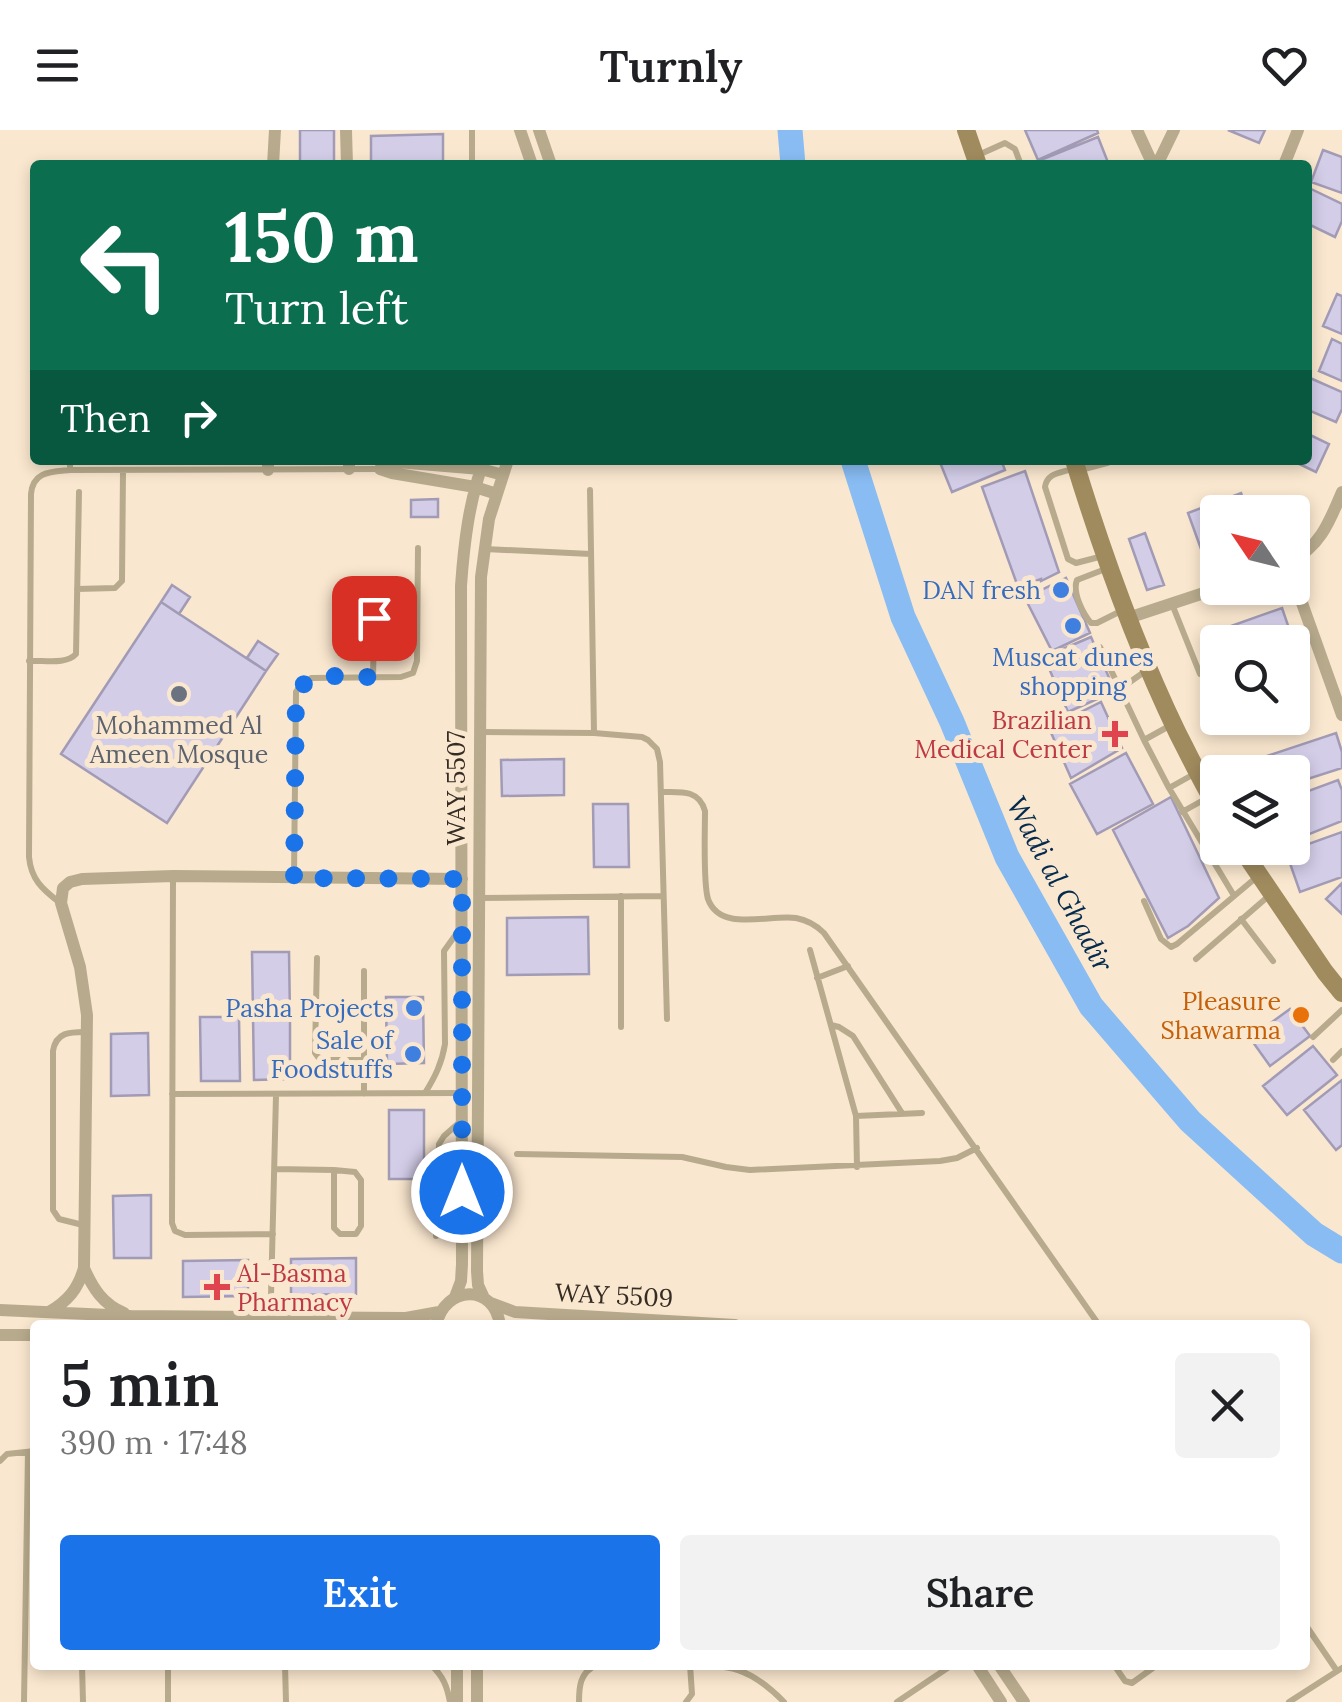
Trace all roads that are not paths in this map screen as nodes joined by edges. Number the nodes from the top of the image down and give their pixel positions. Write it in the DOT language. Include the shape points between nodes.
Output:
graph roads {
  1 [pos="275,130"];
  2 [pos="346,130"];
  3 [pos="472,130"];
  4 [pos="520,130"];
  5 [pos="540,130"];
  6 [pos="966,130"];
  7 [pos="1137,130"];
  8 [pos="1174,130"];
  9 [pos="1298,130"];
  10 [pos="273,160"];
  11 [pos="346,160"];
  12 [pos="472,160"];
  13 [pos="530,160"];
  14 [pos="549,160"];
  15 [pos="976,160"];
  16 [pos="1019,160"];
  17 [pos="1152,160"];
  18 [pos="1158,160"];
  19 [pos="1286,160"];
  20 [pos="70,465"];
  21 [pos="268,465"];
  22 [pos="354,465"];
  23 [pos="386,465"];
  24 [pos="482,465"];
  25 [pos="506,465"];
  26 [pos="1074,465"];
  27 [pos="1076,465"];
  28 [pos="380,469"];
  29 [pos="70,470"];
  30 [pos="123,471"];
  31 [pos="503,475"];
  32 [pos="475,487"];
  33 [pos="590,490"];
  34 [pos="79,492"];
  35 [pos="1342,492"];
  36 [pos="497,494"];
  37 [pos="418,548"];
  38 [pos="484,548"];
  39 [pos="1310,548"];
  40 [pos="591,554"];
  41 [pos="1106,562"];
  42 [pos="375,588"];
  43 [pos="77,589"];
  44 [pos="1200,594"];
  45 [pos="1172,604"];
  46 [pos="1303,605"];
  47 [pos="1126,614"];
  48 [pos="1100,647"];
  49 [pos="29,661"];
  50 [pos="1147,670"];
  51 [pos="1200,674"];
  52 [pos="373,677"];
  53 [pos="1120,689"];
  54 [pos="1342,714"];
  55 [pos="1173,724"];
  56 [pos="479,732"];
  57 [pos="594,732"];
  58 [pos="1144,740"];
  59 [pos="1197,772"];
  60 [pos="1200,777"];
  61 [pos="1169,788"];
  62 [pos="660,792"];
  63 [pos="1200,807"];
  64 [pos="1182,812"];
  65 [pos="1253,865"];
  66 [pos="1259,875"];
  67 [pos="172,876"];
  68 [pos="294,878"];
  69 [pos="462,879"];
  70 [pos="1234,894"];
  71 [pos="1272,894"];
  72 [pos="621,896"];
  73 [pos="663,896"];
  74 [pos="478,898"];
  75 [pos="1144,902"];
  76 [pos="61,904"];
  77 [pos="1242,920"];
  78 [pos="463,926"];
  79 [pos="810,950"];
  80 [pos="317,958"];
  81 [pos="1196,958"];
  82 [pos="1273,962"];
  83 [pos="848,966"];
  84 [pos="364,971"];
  85 [pos="818,978"];
  86 [pos="1342,993"];
  87 [pos="1342,1010"];
  88 [pos="666,1019"];
  89 [pos="831,1025"];
  90 [pos="621,1028"];
  91 [pos="87,1032"];
  92 [pos="1314,1036"];
  93 [pos="1342,1051"];
  94 [pos="364,1060"];
  95 [pos="1333,1060"];
  96 [pos="424,1093"];
  97 [pos="461,1093"];
  98 [pos="172,1094"];
  99 [pos="276,1094"];
  100 [pos="364,1094"];
  101 [pos="922,1112"];
  102 [pos="902,1113"];
  103 [pos="856,1116"];
  104 [pos="462,1120"];
  105 [pos="977,1148"];
  106 [pos="517,1154"];
  107 [pos="857,1167"];
  108 [pos="275,1169"];
  109 [pos="334,1170"];
  110 [pos="85,1226"];
  111 [pos="273,1234"];
  112 [pos="436,1236"];
  113 [pos="84,1268"];
  114 [pos="271,1296"];
  115 [pos="454,1297"];
  116 [pos="488,1301"];
  117 [pos="0,1310"];
  118 [pos="48,1312"];
  119 [pos="131,1316"];
  120 [pos="438,1319"];
  121 [pos="499,1320"];
  122 [pos="650,1320"];
  123 [pos="1096,1320"];
  124 [pos="0,1335"];
  125 [pos="30,1335"];
  126 [pos="30,1452"];
  127 [pos="0,1460"];
  128 [pos="30,1514"];
  129 [pos="1310,1630"];
  130 [pos="1340,1669"];
  131 [pos="82,1670"];
  132 [pos="168,1670"];
  133 [pos="285,1670"];
  134 [pos="436,1670"];
  135 [pos="457,1670"];
  136 [pos="477,1670"];
  137 [pos="588,1670"];
  138 [pos="690,1670"];
  139 [pos="741,1670"];
  140 [pos="945,1670"];
  141 [pos="980,1670"];
  142 [pos="1002,1670"];
  143 [pos="1117,1670"];
  144 [pos="1150,1670"];
  145 [pos="24,1702"];
  146 [pos="83,1702"];
  147 [pos="168,1702"];
  148 [pos="286,1702"];
  149 [pos="454,1702"];
  150 [pos="477,1702"];
  151 [pos="580,1702"];
  152 [pos="686,1702"];
  153 [pos="784,1702"];
  154 [pos="897,1702"];
  155 [pos="1001,1702"];
  156 [pos="1024,1702"];
  157 [pos="1289,1702"];
  1 -- 10 [label="street"];
  2 -- 11 [label="street"];
  3 -- 12 [label="lane"];
  4 -- 13 [label="street"];
  5 -- 14 [label="street"];
  6 -- 15 [label="street"];
  7 -- 17 [label="street"];
  8 -- 18 [label="street"];
  9 -- 19 [label="street"];
  15 -- 16 [label="lane" via="1004,144"];
  20 -- 29 [label="lane"];
  21 -- 30 [label="lane"];
  22 -- 28 [label="lane"];
  23 -- 28 [label="street"];
  24 -- 31 [label="street"];
  24 -- 32 [label="street, WAY 5507"];
  25 -- 31 [label="street, WAY 5507"];
  26 -- 41 [label="lane" via="1046,482 1068,559"];
  27 -- 41 [label="street"];
  28 -- 32 [label="street"];
  29 -- 30 [label="lane"];
  29 -- 49 [label="lane" via="42,474 32,486"];
  30 -- 43 [label="lane" via="122,581 115,588"];
  31 -- 36 [label="street, WAY 5507"];
  32 -- 36 [label="street"];
  32 -- 69 [label="street, WAY 5507" via="461,586"];
  33 -- 40 [label="lane"];
  34 -- 43 [label="lane"];
  35 -- 39 [label="street"];
  36 -- 38 [label="street, WAY 5507"];
  37 -- 52 [label="lane" via="416,667 408,676"];
  38 -- 40 [label="lane"];
  38 -- 56 [label="street, WAY 5507"];
  40 -- 57 [label="lane"];
  41 -- 47 [label="street"];
  41 -- 47 [label="lane" via="1077,580 1075,589 1091,624"];
  42 -- 52 [label="lane"];
  43 -- 49 [label="lane" via="74,657"];
  44 -- 45 [label="street"];
  45 -- 47 [label="street"];
  45 -- 51 [label="lane"];
  46 -- 54 [label="street"];
  47 -- 50 [label="street"];
  48 -- 53 [label="lane"];
  49 -- 76 [label="lane" via="30,868 40,888"];
  50 -- 53 [label="lane"];
  50 -- 55 [label="street"];
  52 -- 68 [label="lane" via="311,678 296,692"];
  53 -- 58 [label="lane"];
  55 -- 58 [label="lane"];
  55 -- 59 [label="street"];
  56 -- 57 [label="lane"];
  56 -- 74 [label="street, WAY 5507"];
  57 -- 62 [label="lane" via="648,740 659,756"];
  58 -- 61 [label="lane"];
  59 -- 60 [label="street"];
  59 -- 61 [label="lane"];
  61 -- 64 [label="lane"];
  62 -- 73 [label="lane"];
  62 -- 83 [label="lane" via="691,793 702,802 707,897 719,914 802,919 824,933"];
  63 -- 64 [label="lane"];
  64 -- 70 [label="lane"];
  65 -- 66 [label="street"];
  66 -- 70 [label="lane"];
  66 -- 71 [label="street"];
  67 -- 68 [label="street"];
  67 -- 76 [label="street" via="76,879 64,888"];
  67 -- 98 [label="lane"];
  68 -- 69 [label="street"];
  69 -- 78 [label="street, WAY 5507"];
  70 -- 75 [label="lane" via="1171,947"];
  71 -- 77 [label="lane"];
  71 -- 86 [label="street"];
  72 -- 73 [label="lane"];
  72 -- 74 [label="lane"];
  72 -- 90 [label="lane"];
  73 -- 88 [label="lane"];
  74 -- 116 [label="street, WAY 5507" via="476,1271"];
  76 -- 91 [label="street" via="83,983"];
  77 -- 81 [label="lane"];
  77 -- 82 [label="lane"];
  78 -- 96 [label="lane" via="444,951 445,1044"];
  78 -- 97 [label="street, WAY 5507"];
  79 -- 85 [label="lane"];
  80 -- 94 [label="lane" via="316,1053 321,1059"];
  83 -- 85 [label="lane"];
  83 -- 105 [label="lane"];
  84 -- 94 [label="lane"];
  85 -- 89 [label="lane"];
  87 -- 92 [label="lane"];
  89 -- 102 [label="lane" via="853,1036"];
  89 -- 103 [label="lane"];
  91 -- 110 [label="street"];
  91 -- 110 [label="lane" via="63,1034 53,1051 53,1210"];
  93 -- 95 [label="lane"];
  94 -- 100 [label="lane"];
  96 -- 97 [label="lane"];
  96 -- 100 [label="lane"];
  97 -- 104 [label="street, WAY 5507"];
  98 -- 99 [label="lane"];
  98 -- 111 [label="lane" via="175,1230"];
  99 -- 100 [label="lane"];
  99 -- 108 [label="lane"];
  101 -- 102 [label="lane"];
  102 -- 103 [label="lane"];
  103 -- 107 [label="lane"];
  104 -- 112 [label="lane" via="439,1144"];
  104 -- 115 [label="street, WAY 5507" via="462,1272"];
  105 -- 107 [label="lane" via="948,1160"];
  105 -- 123 [label="lane"];
  106 -- 107 [label="lane" via="682,1157 750,1170"];
  108 -- 109 [label="lane"];
  108 -- 111 [label="lane"];
  109 -- 109 [label="lane" via="355,1172 361,1180 356,1234 334,1228"];
  110 -- 113 [label="street"];
  111 -- 114 [label="lane"];
  113 -- 118 [label="street" via="72,1294"];
  113 -- 119 [label="street" via="102,1298"];
  115 -- 116 [label="street, WAY 5509" via="475,1294"];
  115 -- 120 [label="street"];
  116 -- 121 [label="street, WAY 5507"];
  116 -- 122 [label="street, WAY 5509" via="515,1312"];
  117 -- 118 [label="street"];
  118 -- 119 [label="street"];
  119 -- 120 [label="street"];
  124 -- 125 [label="street"];
  126 -- 127 [label="lane"];
  128 -- 145 [label="lane"];
  129 -- 130 [label="lane"];
  130 -- 157 [label="lane"];
  131 -- 146 [label="lane"];
  132 -- 147 [label="lane"];
  133 -- 148 [label="lane"];
  134 -- 149 [label="lane"];
  135 -- 149 [label="street"];
  136 -- 150 [label="street"];
  137 -- 151 [label="lane"];
  138 -- 152 [label="lane"];
  139 -- 153 [label="lane"];
  140 -- 154 [label="lane"];
  141 -- 155 [label="street"];
  142 -- 156 [label="street"];
  143 -- 144 [label="lane" via="1132,1682"];
}
